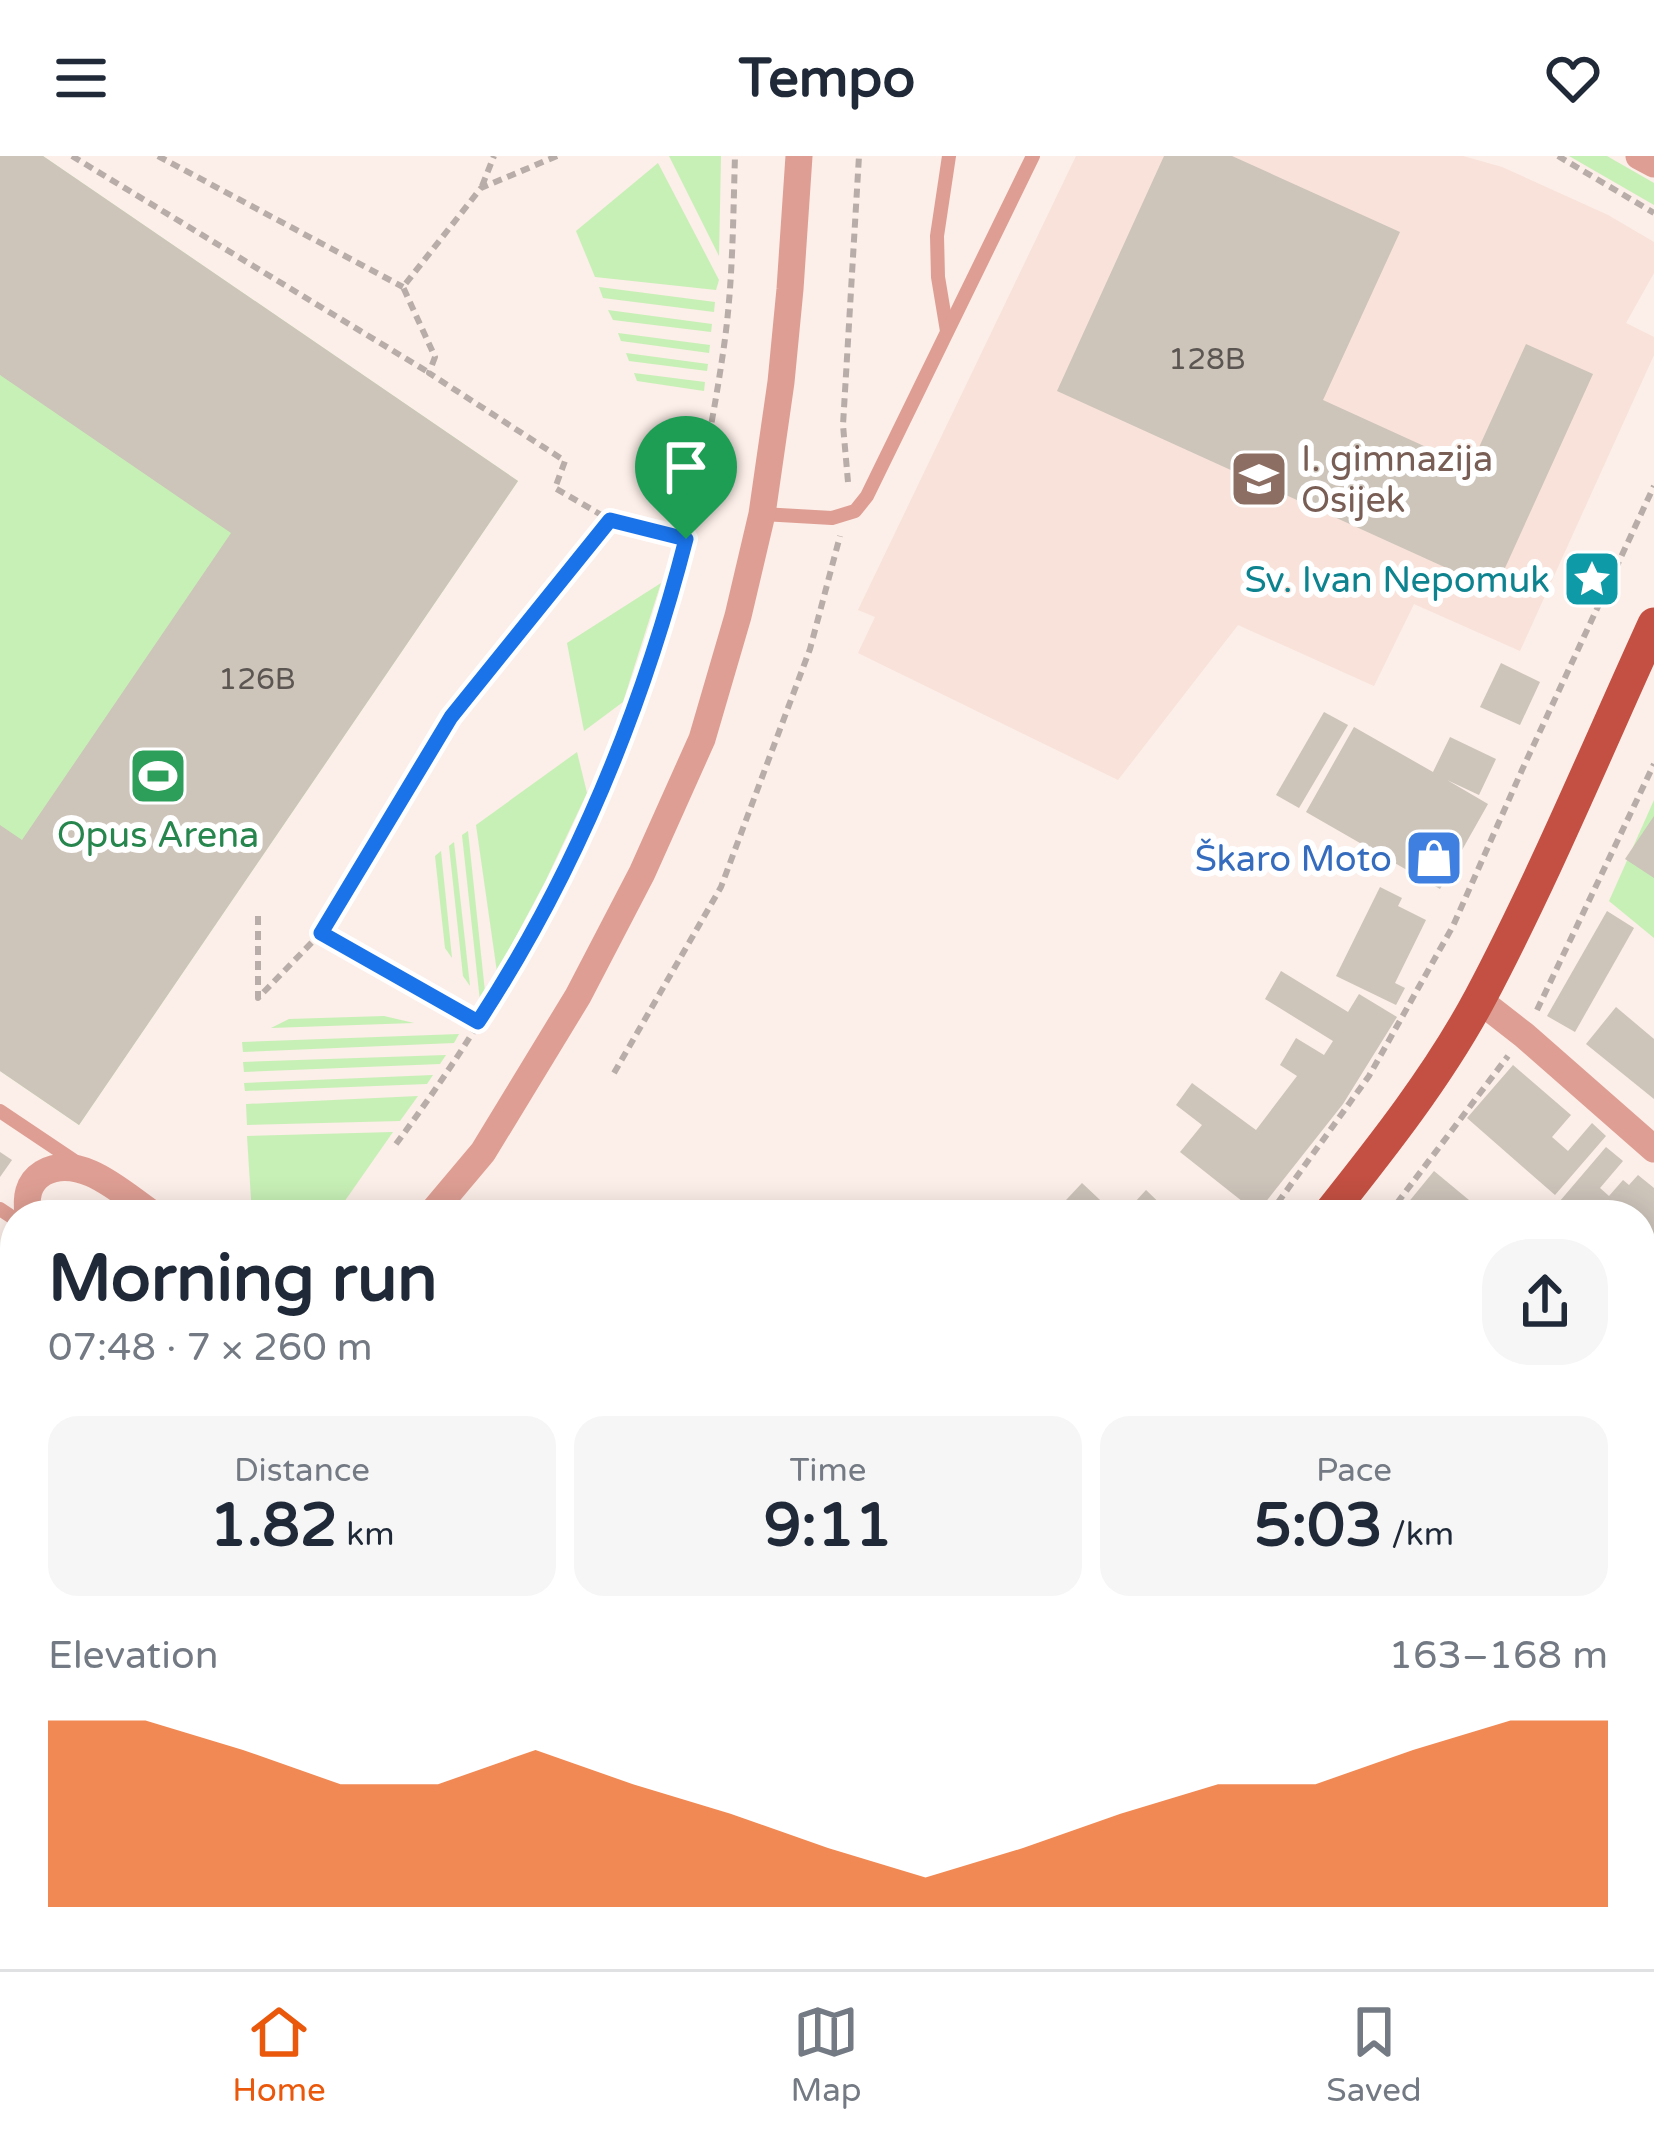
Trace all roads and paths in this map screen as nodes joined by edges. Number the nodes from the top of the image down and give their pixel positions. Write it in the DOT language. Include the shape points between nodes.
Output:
graph roads {
  1 [pos="72,156"];
  2 [pos="494,156"];
  3 [pos="557,156"];
  4 [pos="735,156"];
  5 [pos="787,156"];
  6 [pos="799,156"];
  7 [pos="859,156"];
  8 [pos="949,156"];
  9 [pos="1033,156"];
  10 [pos="1558,156"];
  11 [pos="1639,156"];
  12 [pos="160,157"];
  13 [pos="1654,164"];
  14 [pos="481,188"];
  15 [pos="795,199"];
  16 [pos="1654,213"];
  17 [pos="404,286"];
  18 [pos="947,331"];
  19 [pos="429,374"];
  20 [pos="1654,486"];
  21 [pos="762,514"];
  22 [pos="844,515"];
  23 [pos="610,520"];
  24 [pos="686,539"];
  25 [pos="1654,624"];
  26 [pos="1654,764"];
  27 [pos="257,916"];
  28 [pos="321,933"];
  29 [pos="1479,1000"];
  30 [pos="478,1022"];
  31 [pos="1524,1035"];
  32 [pos="614,1073"];
  33 [pos="0,1112"];
  34 [pos="396,1144"];
  35 [pos="1654,1149"];
  36 [pos="90,1172"];
  37 [pos="26,1200"];
  38 [pos="132,1200"];
  39 [pos="443,1200"];
  40 [pos="1280,1200"];
  41 [pos="1339,1200"];
  42 [pos="1399,1200"];
  1 -- 19 [label="path"];
  2 -- 14 [label="path"];
  3 -- 14 [label="path"];
  4 -- 24 [label="path" via="724,343"];
  5 -- 15 [label="street"];
  6 -- 15 [label="street"];
  7 -- 22 [label="path"];
  8 -- 18 [label="lane" via="937,236"];
  9 -- 18 [label="lane"];
  10 -- 16 [label="path"];
  11 -- 13 [label="street"];
  12 -- 17 [label="path"];
  14 -- 17 [label="path"];
  15 -- 21 [label="street"];
  17 -- 19 [label="path" via="434,357"];
  18 -- 22 [label="lane" via="867,496"];
  19 -- 23 [label="path" via="565,460 555,488"];
  20 -- 40 [label="path" via="1453,926 1370,1076"];
  21 -- 22 [label="lane"];
  21 -- 39 [label="street" via="702,739 642,873 511,1111"];
  22 -- 32 [label="path" via="810,649 721,887"];
  23 -- 24 [label="path"];
  23 -- 28 [label="path" via="451,717"];
  24 -- 30 [label="path" via="603,787 542,917"];
  25 -- 29 [label="main road"];
  26 -- 31 [label="path"];
  27 -- 28 [label="path" via="258,998"];
  28 -- 30 [label="path"];
  29 -- 31 [label="street"];
  29 -- 41 [label="main road"];
  30 -- 34 [label="path"];
  31 -- 35 [label="street"];
  31 -- 42 [label="path"];
  33 -- 36 [label="lane"];
  36 -- 37 [label="street" via="48,1170"];
  36 -- 38 [label="street"];
}
